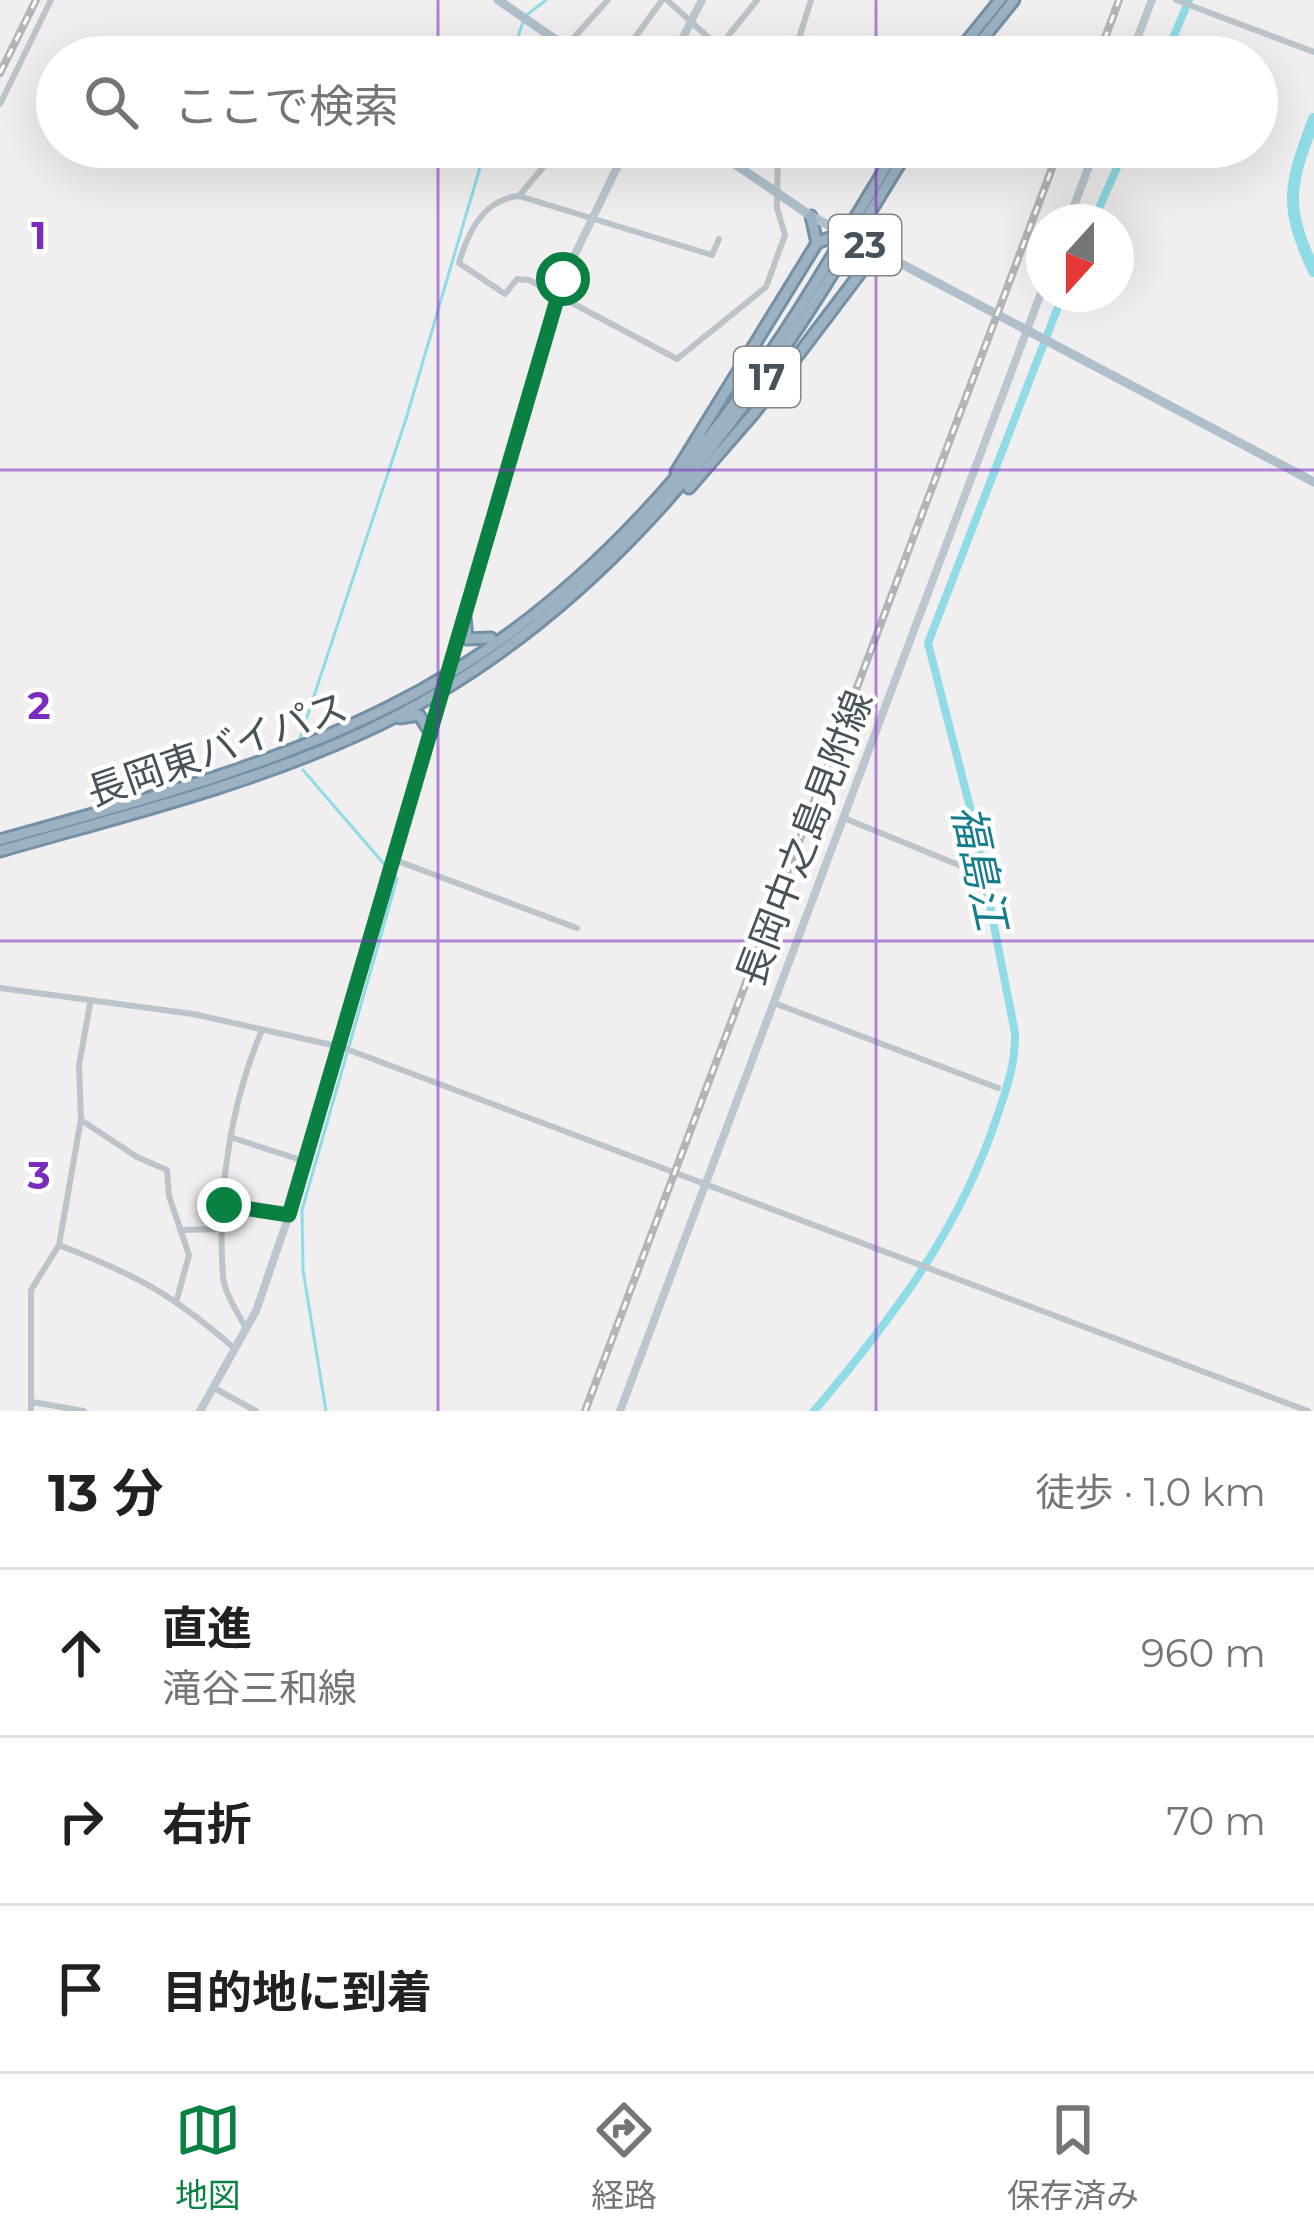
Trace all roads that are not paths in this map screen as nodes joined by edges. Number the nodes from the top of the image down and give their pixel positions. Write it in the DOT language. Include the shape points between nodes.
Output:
graph roads {
  1 [pos="51,0"];
  2 [pos="498,0"];
  3 [pos="608,0"];
  4 [pos="665,0"];
  5 [pos="702,0"];
  6 [pos="757,0"];
  7 [pos="811,0"];
  8 [pos="1000,0"];
  9 [pos="1014,0"];
  10 [pos="1152,0"];
  11 [pos="1179,1"];
  12 [pos="691,21"];
  13 [pos="551,36"];
  14 [pos="575,36"];
  15 [pos="637,36"];
  16 [pos="684,36"];
  17 [pos="708,36"];
  18 [pos="728,36"];
  19 [pos="800,36"];
  20 [pos="972,36"];
  21 [pos="985,36"];
  22 [pos="1138,36"];
  23 [pos="1270,36"];
  24 [pos="1278,39"];
  25 [pos="1314,52"];
  26 [pos="0,104"];
  27 [pos="543,168"];
  28 [pos="616,168"];
  29 [pos="740,168"];
  30 [pos="778,168"];
  31 [pos="887,168"];
  32 [pos="895,168"];
  33 [pos="1088,168"];
  34 [pos="777,194"];
  35 [pos="520,196"];
  36 [pos="1075,204"];
  37 [pos="811,216"];
  38 [pos="589,220"];
  39 [pos="856,225"];
  40 [pos="841,232"];
  41 [pos="718,239"];
  42 [pos="818,243"];
  43 [pos="862,243"];
  44 [pos="894,261"];
  45 [pos="864,268"];
  46 [pos="559,294"];
  47 [pos="1037,312"];
  48 [pos="1031,334"];
  49 [pos="705,453"];
  50 [pos="1314,482"];
  51 [pos="638,521"];
  52 [pos="464,617"];
  53 [pos="448,672"];
  54 [pos="444,688"];
  55 [pos="431,734"];
  56 [pos="202,793"];
  57 [pos="844,818"];
  58 [pos="0,840"];
  59 [pos="0,851"];
  60 [pos="395,860"];
  61 [pos="990,864"];
  62 [pos="577,928"];
  63 [pos="0,988"];
  64 [pos="775,1003"];
  65 [pos="90,1004"];
  66 [pos="262,1030"];
  67 [pos="341,1047"];
  68 [pos="998,1088"];
  69 [pos="81,1119"];
  70 [pos="233,1138"];
  71 [pos="308,1162"];
  72 [pos="706,1184"];
  73 [pos="224,1205"];
  74 [pos="289,1215"];
  75 [pos="224,1229"];
  76 [pos="180,1230"];
  77 [pos="59,1245"];
  78 [pos="177,1299"];
  79 [pos="247,1330"];
  80 [pos="236,1349"];
  81 [pos="214,1388"];
  82 [pos="32,1407"];
  83 [pos="85,1411"];
  84 [pos="200,1411"];
  85 [pos="256,1411"];
  86 [pos="620,1411"];
  87 [pos="1308,1411"];
  1 -- 26 [label="street"];
  2 -- 13 [label="main road"];
  3 -- 14 [label="street"];
  4 -- 12 [label="street"];
  4 -- 15 [label="street"];
  5 -- 12 [label="main road"];
  6 -- 18 [label="street"];
  7 -- 19 [label="street"];
  8 -- 20 [label="highway"];
  9 -- 21 [label="highway"];
  10 -- 22 [label="main road"];
  11 -- 23 [label="street"];
  12 -- 16 [label="main road"];
  12 -- 17 [label="street"];
  24 -- 25 [label="street"];
  27 -- 35 [label="street"];
  28 -- 38 [label="main road"];
  29 -- 34 [label="main road, 23"];
  30 -- 34 [label="street"];
  31 -- 39 [label="highway, 17"];
  32 -- 39 [label="highway, 17"];
  33 -- 36 [label="main road"];
  34 -- 37 [label="main road, 23"];
  34 -- 46 [label="street" via="785,236 766,287 677,359"];
  35 -- 38 [label="street"];
  35 -- 46 [label="street" via="490,207 459,263 505,294 521,278"];
  37 -- 40 [label="main road, 23"];
  37 -- 42 [label="highway"];
  38 -- 41 [label="street" via="712,255"];
  38 -- 46 [label="main road"];
  39 -- 49 [label="highway, 17, bridge"];
  40 -- 42 [label="highway"];
  40 -- 43 [label="main road, 23"];
  42 -- 49 [label="highway" via="744,366"];
  43 -- 44 [label="main road, 23"];
  43 -- 45 [label="highway"];
  44 -- 45 [label="highway"];
  44 -- 48 [label="main road, 23"];
  45 -- 49 [label="highway"];
  46 -- 52 [label="main road"];
  47 -- 48 [label="main road, 長岡中之島見附線"];
  48 -- 50 [label="main road, 23"];
  48 -- 57 [label="main road, 長岡中之島見附線"];
  49 -- 51 [label="highway, 長岡東バイパス"];
  49 -- 54 [label="highway, 長岡東バイパス" via="636,536 556,609"];
  51 -- 52 [label="highway" via="488,640 467,639"];
  51 -- 53 [label="highway, 長岡東バイパス" via="574,582"];
  52 -- 53 [label="main road"];
  53 -- 54 [label="main road"];
  53 -- 58 [label="highway, 長岡東バイパス" via="394,705 262,762"];
  54 -- 55 [label="main road"];
  54 -- 56 [label="highway, 長岡東バイパス" via="335,745"];
  55 -- 56 [label="highway" via="423,718 409,714 326,753"];
  55 -- 60 [label="main road"];
  56 -- 59 [label="highway, 長岡東バイパス"];
  57 -- 61 [label="street" via="962,866"];
  57 -- 64 [label="main road, 長岡中之島見附線"];
  60 -- 62 [label="street"];
  60 -- 67 [label="main road"];
  63 -- 65 [label="street"];
  64 -- 68 [label="street"];
  64 -- 72 [label="main road, 長岡中之島見附線"];
  65 -- 66 [label="street"];
  65 -- 69 [label="street" via="79,1065"];
  66 -- 67 [label="street"];
  66 -- 70 [label="street" via="243,1073"];
  67 -- 71 [label="main road"];
  67 -- 72 [label="street"];
  69 -- 76 [label="street" via="164,1166"];
  69 -- 77 [label="street"];
  70 -- 71 [label="street"];
  70 -- 73 [label="street"];
  71 -- 74 [label="main road"];
  72 -- 86 [label="main road, 長岡中之島見附線"];
  72 -- 87 [label="street"];
  73 -- 74 [label="street"];
  73 -- 75 [label="street"];
  74 -- 79 [label="main road"];
  75 -- 76 [label="street"];
  75 -- 79 [label="street" via="223,1277"];
  76 -- 78 [label="street" via="190,1264"];
  77 -- 78 [label="street" via="127,1269"];
  77 -- 82 [label="street" via="31,1290"];
  78 -- 80 [label="street"];
  79 -- 80 [label="main road"];
  80 -- 81 [label="main road"];
  81 -- 84 [label="main road"];
  81 -- 85 [label="street"];
  82 -- 83 [label="street"];
}
